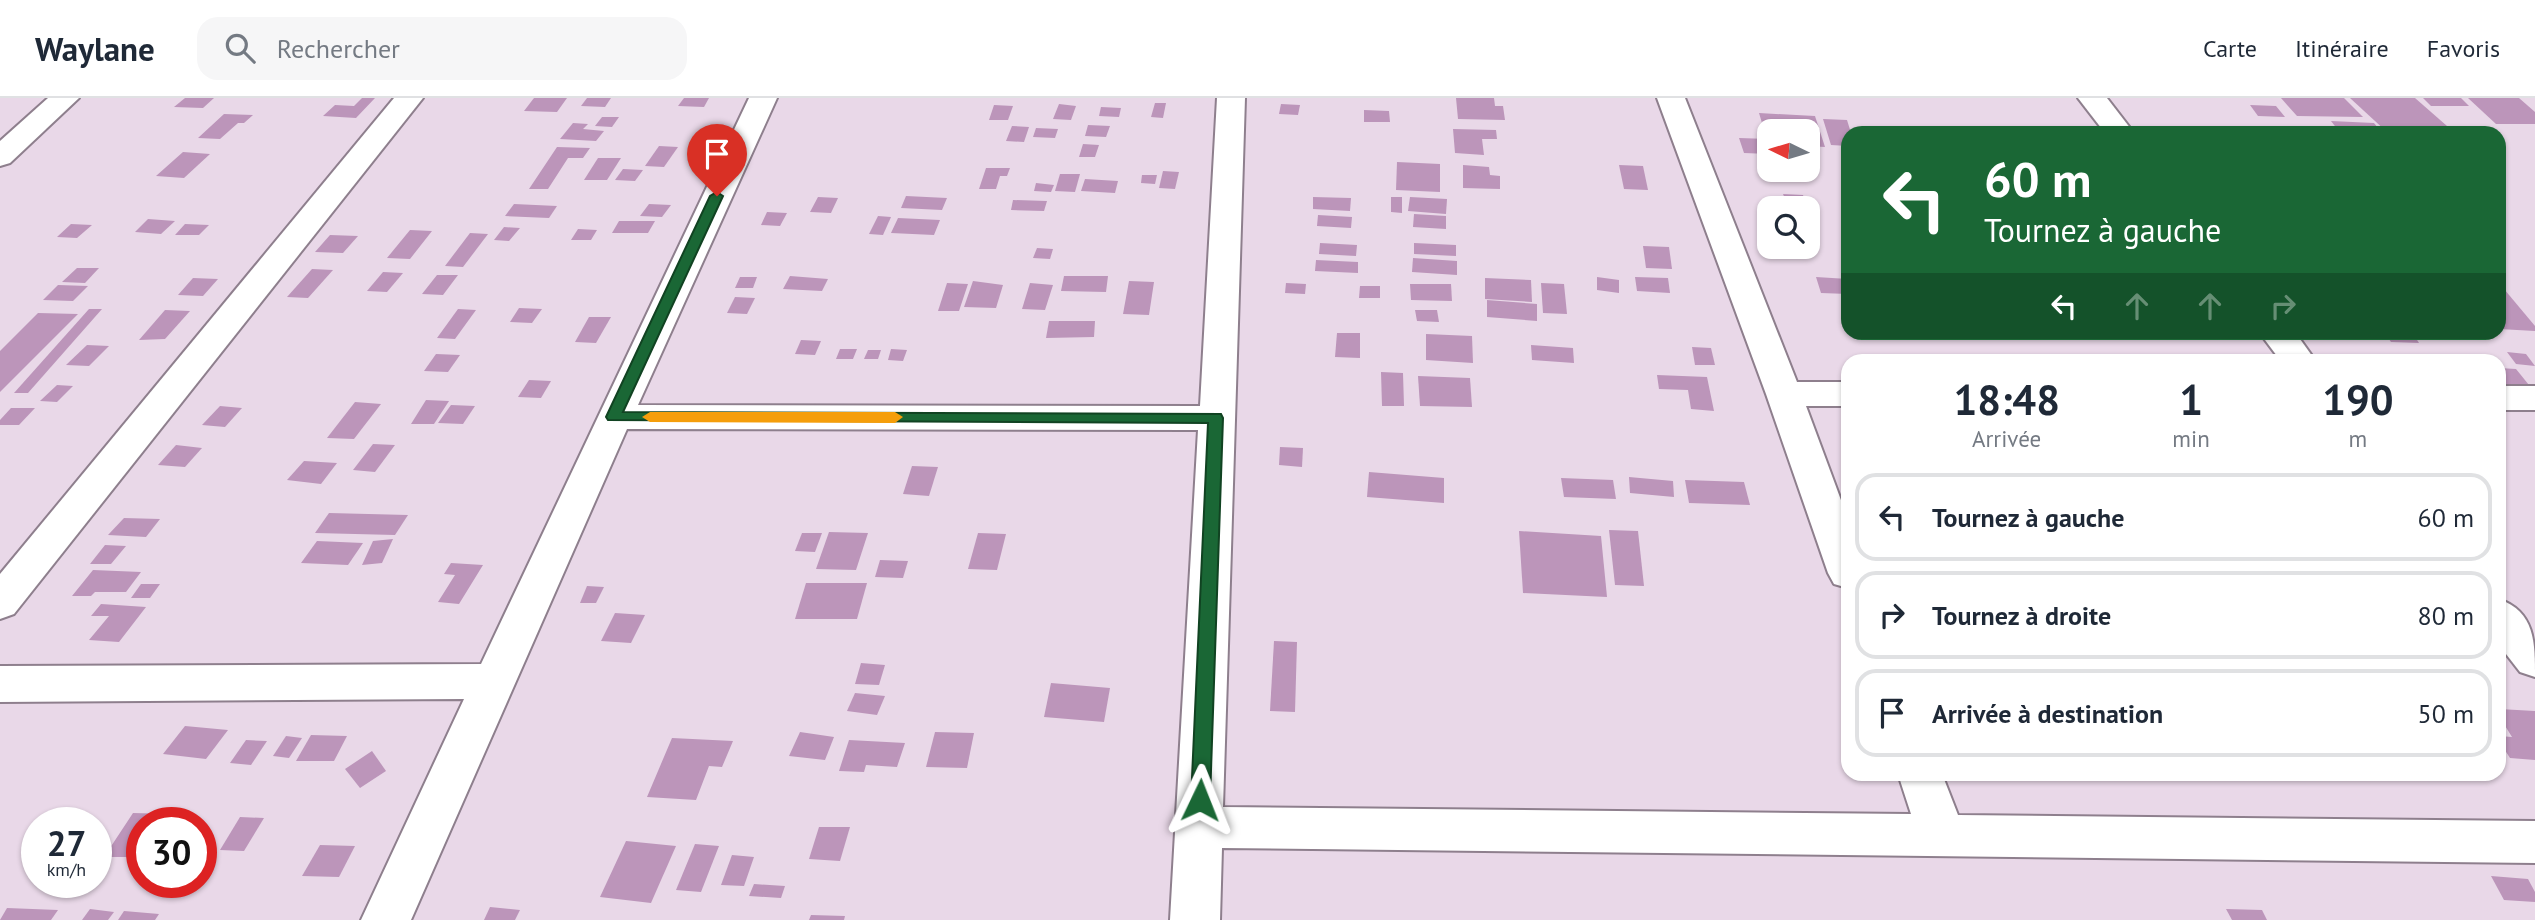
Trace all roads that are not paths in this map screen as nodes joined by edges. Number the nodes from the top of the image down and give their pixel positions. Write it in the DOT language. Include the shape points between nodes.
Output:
graph roads {
  1 [pos="65,98"];
  2 [pos="409,98"];
  3 [pos="763,98"];
  4 [pos="1231,98"];
  5 [pos="1671,98"];
  6 [pos="2092,98"];
  7 [pos="2114,126"];
  8 [pos="0,157"];
  9 [pos="2282,340"];
  10 [pos="2293,354"];
  11 [pos="1784,394"];
  12 [pos="1841,394"];
  13 [pos="2506,398"];
  14 [pos="2535,398"];
  15 [pos="614,417"];
  16 [pos="1215,418"];
  17 [pos="1841,553"];
  18 [pos="0,603"];
  19 [pos="2506,624"];
  20 [pos="2535,660"];
  21 [pos="494,681"];
  22 [pos="0,684"];
  23 [pos="1922,781"];
  24 [pos="1199,827"];
  25 [pos="1942,836"];
  26 [pos="2535,842"];
  27 [pos="386,920"];
  28 [pos="1195,920"];
  1 -- 8 [label="street"];
  2 -- 18 [label="street"];
  3 -- 15 [label="street"];
  4 -- 16 [label="street"];
  5 -- 11 [label="street"];
  6 -- 7 [label="street"];
  9 -- 10 [label="street"];
  11 -- 12 [label="street"];
  11 -- 17 [label="street"];
  13 -- 14 [label="street"];
  15 -- 16 [label="street"];
  15 -- 21 [label="street"];
  16 -- 24 [label="street"];
  19 -- 20 [label="street"];
  21 -- 22 [label="street"];
  21 -- 27 [label="street"];
  23 -- 25 [label="street"];
  24 -- 25 [label="street"];
  24 -- 28 [label="street"];
  25 -- 26 [label="street"];
}
